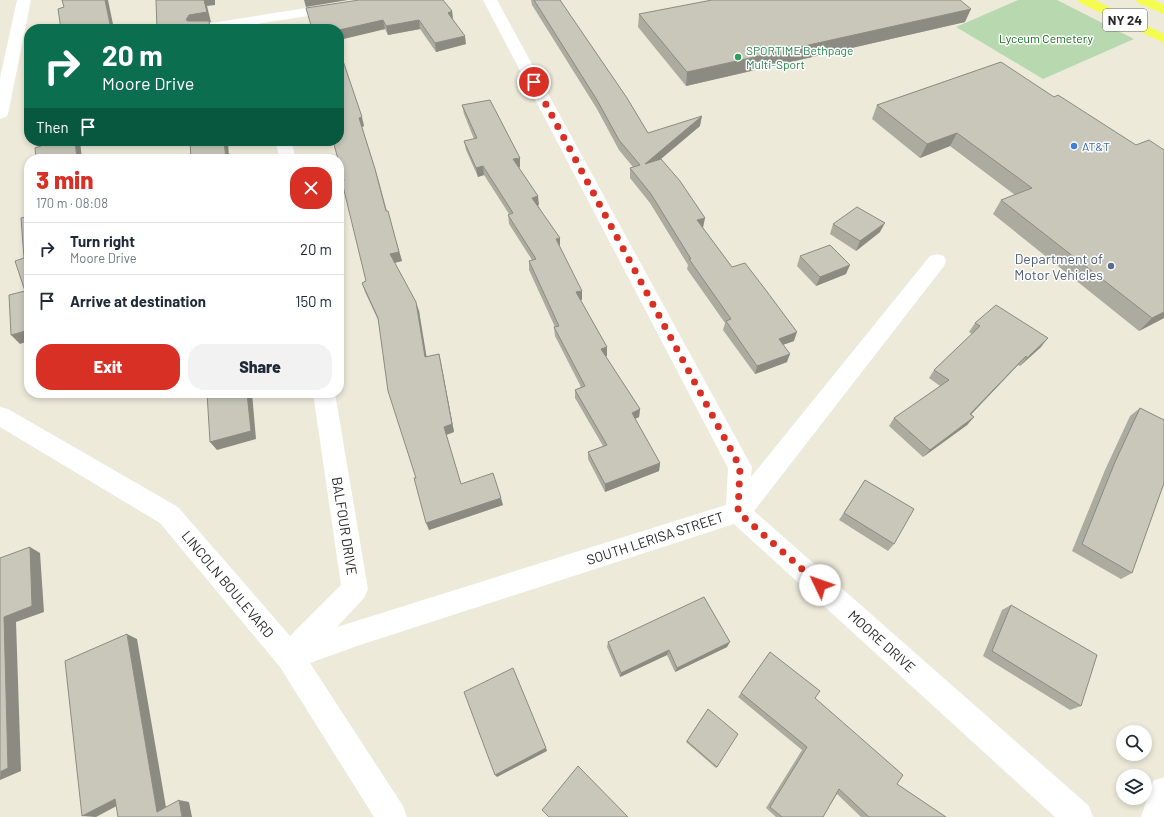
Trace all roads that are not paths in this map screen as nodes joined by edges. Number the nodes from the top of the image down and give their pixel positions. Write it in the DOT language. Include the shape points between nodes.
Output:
graph roads {
  1 [pos="24,0"];
  2 [pos="383,0"];
  3 [pos="490,0"];
  4 [pos="1085,0"];
  5 [pos="1142,0"];
  6 [pos="1164,10"];
  7 [pos="265,18"];
  8 [pos="229,24"];
  9 [pos="1164,39"];
  10 [pos="24,57"];
  11 [pos="6,60"];
  12 [pos="0,114"];
  13 [pos="937,261"];
  14 [pos="325,398"];
  15 [pos="0,416"];
  16 [pos="738,512"];
  17 [pos="290,656"];
  18 [pos="1164,792"];
  19 [pos="392,817"];
  20 [pos="1078,817"];
  21 [pos="1156,817"];
  1 -- 11 [label="street"];
  2 -- 7 [label="street"];
  3 -- 16 [label="street" via="740,467"];
  4 -- 9 [label="main road, NY 24"];
  5 -- 6 [label="main road, NY 24"];
  7 -- 8 [label="street"];
  10 -- 11 [label="street"];
  11 -- 12 [label="street"];
  13 -- 16 [label="street, SOUTH LERISA STREET"];
  14 -- 17 [label="street, BALFOUR DRIVE" via="355,589"];
  15 -- 17 [label="street, LINCOLN BOULEVARD" via="169,515"];
  16 -- 17 [label="street, SOUTH LERISA STREET"];
  16 -- 20 [label="street, MOORE DRIVE"];
  17 -- 19 [label="street, LINCOLN BOULEVARD"];
  18 -- 21 [label="street"];
}
